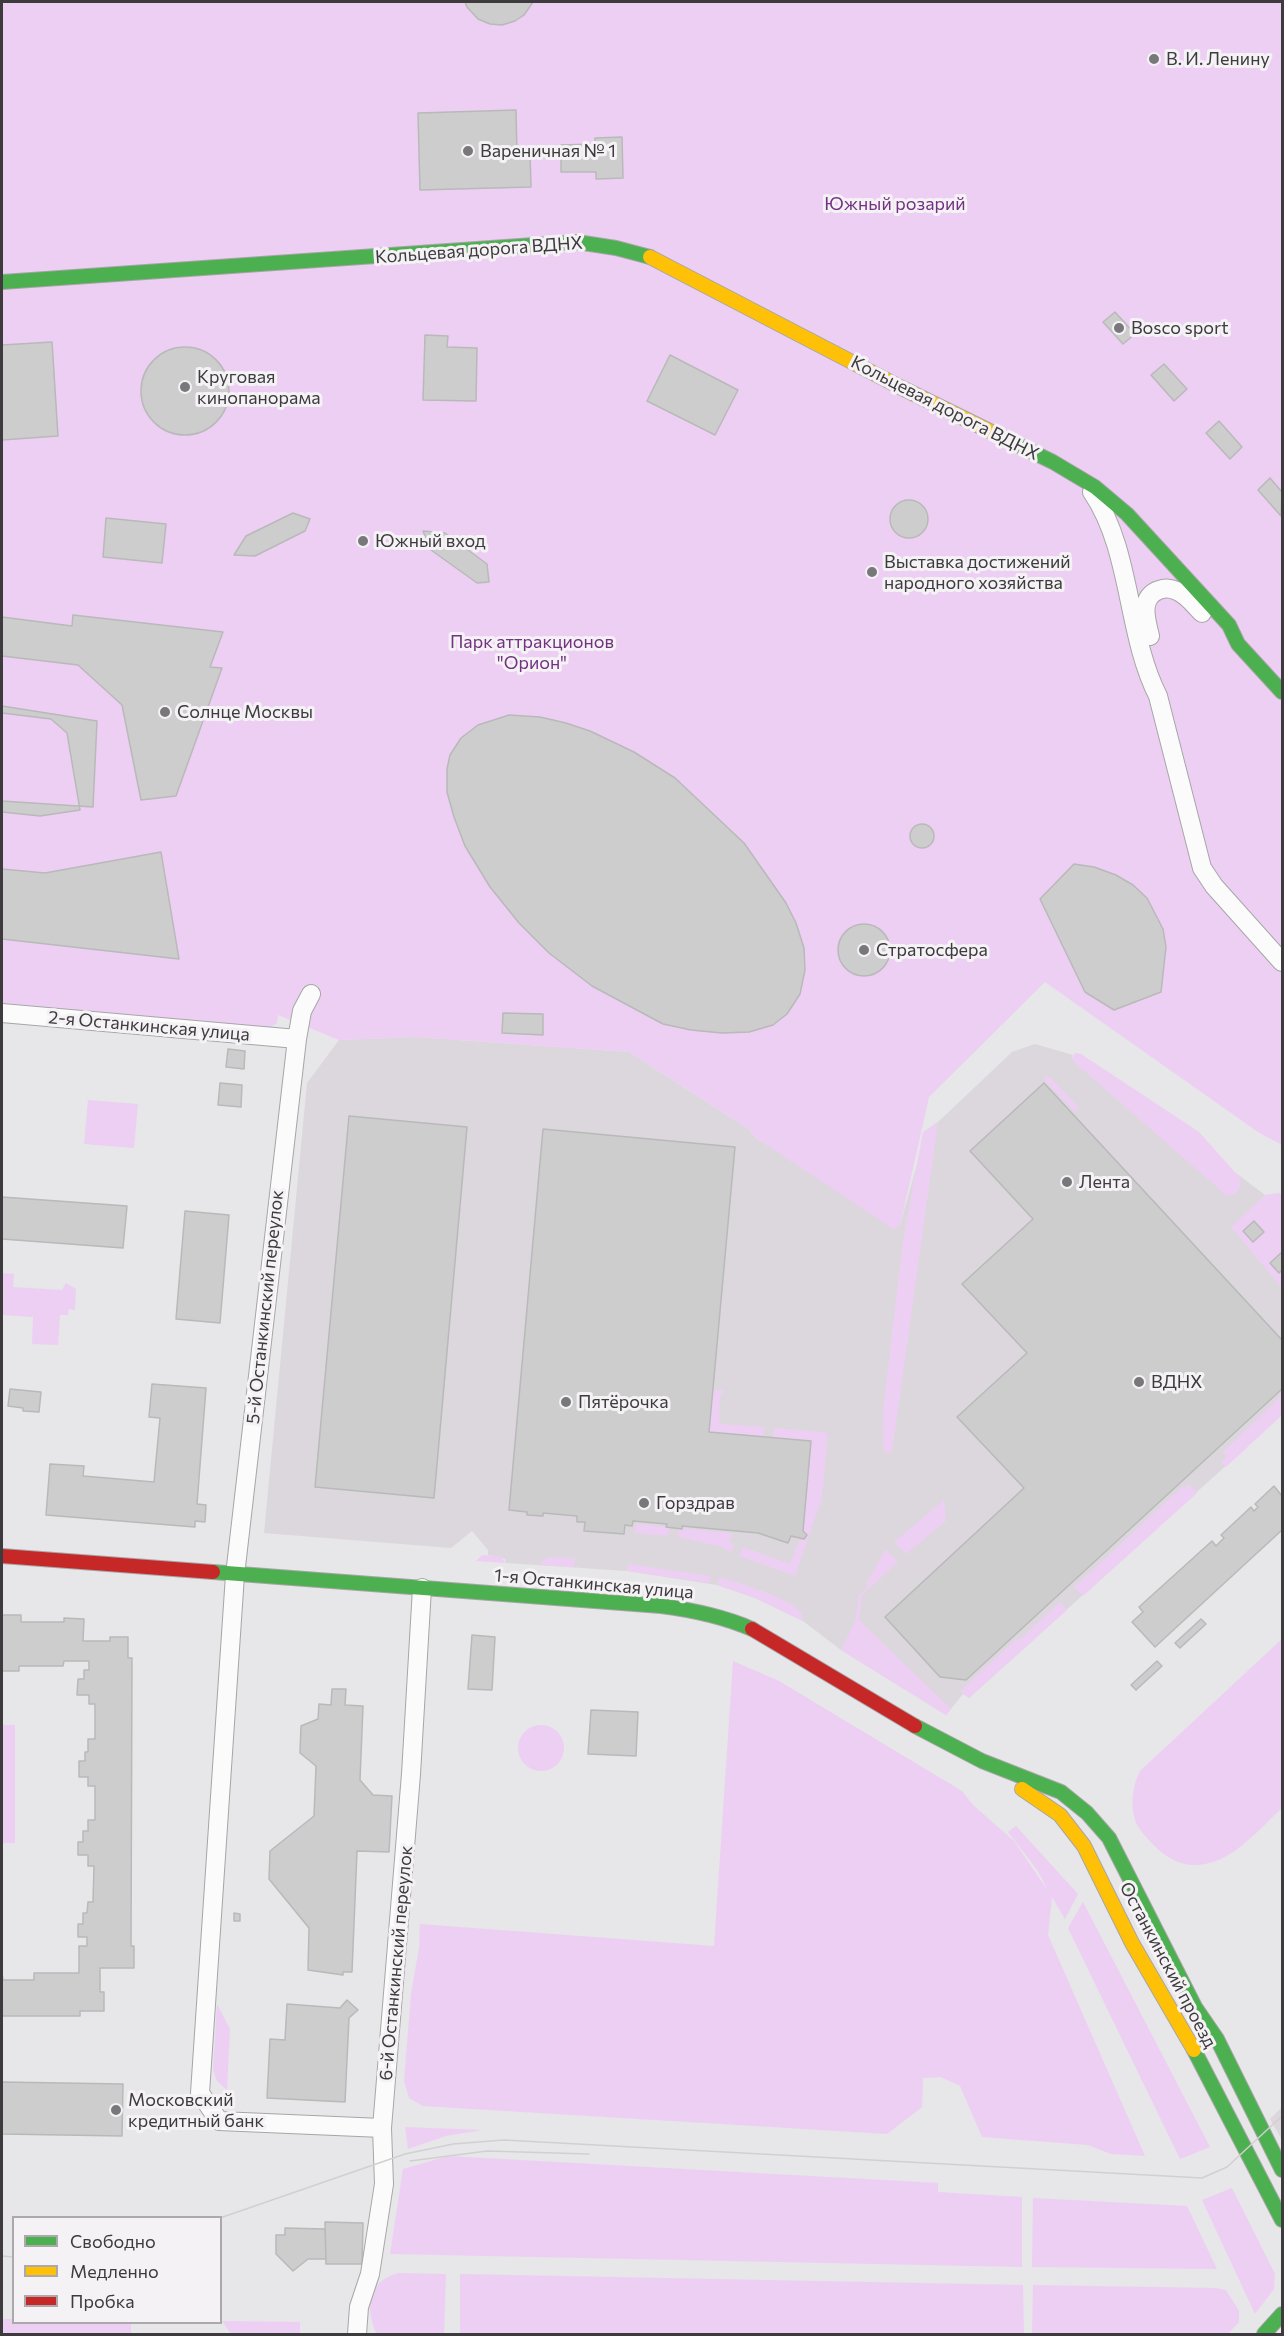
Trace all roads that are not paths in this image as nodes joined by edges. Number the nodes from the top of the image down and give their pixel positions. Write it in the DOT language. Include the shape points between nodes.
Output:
graph roads {
  1 [pos="2,282"];
  2 [pos="1082,479"];
  3 [pos="1238,644"];
  4 [pos="1282,692"];
  5 [pos="1158,696"];
  6 [pos="1282,962"];
  7 [pos="310,994"];
  8 [pos="2,1013"];
  9 [pos="297,1039"];
  10 [pos="2,1556"];
  11 [pos="235,1575"];
  12 [pos="422,1588"];
  13 [pos="982,1761"];
  14 [pos="1116,1849"];
  15 [pos="382,2128"];
  16 [pos="1278,2154"];
  17 [pos="1282,2170"];
  18 [pos="1282,2220"];
  19 [pos="1282,2314"];
  20 [pos="357,2334"];
  21 [pos="1264,2334"];
  1 -- 2 [label="street, Кольцевая дорога ВДНХ" via="577,242 603,244 654,260"];
  2 -- 3 [label="street, Кольцевая дорога ВДНХ" via="1127,514 1229,625"];
  2 -- 5 [label="street, Кольцевая дорога ВДНХ" via="1104,510 1110,527 1148,676"];
  3 -- 4 [label="street, Кольцевая дорога ВДНХ"];
  3 -- 5 [label="street" via="1220,632 1185,595 1165,588 1157,590 1150,595 1145,613 1159,674"];
  5 -- 6 [label="street, Кольцевая дорога ВДНХ" via="1202,868"];
  7 -- 9 [label="street, 5-й Останкинский переулок"];
  8 -- 9 [label="street, 2-я Останкинская улица"];
  9 -- 11 [label="street, 5-й Останкинский переулок"];
  10 -- 11 [label="street, 1-я Останкинская улица"];
  11 -- 12 [label="street, 1-я Останкинская улица"];
  11 -- 15 [label="street, 5-й Останкинский переулок" via="200,2093 219,2121"];
  12 -- 13 [label="street, 1-я Останкинская улица" via="661,1606 720,1617 760,1633 887,1711"];
  12 -- 15 [label="street, 6-й Останкинский переулок"];
  13 -- 14 [label="street, 1-я Останкинская улица" via="1061,1792 1087,1813"];
  13 -- 18 [label="street, Останкинский проезд" via="1060,1815 1084,1846"];
  14 -- 16 [label="street, Останкинский проезд" via="1195,2007 1217,2039"];
  15 -- 20 [label="street, 6-й Останкинский переулок" via="384,2184"];
  16 -- 17 [label="street, Останкинский проезд"];
  19 -- 21 [label="street"];
}
